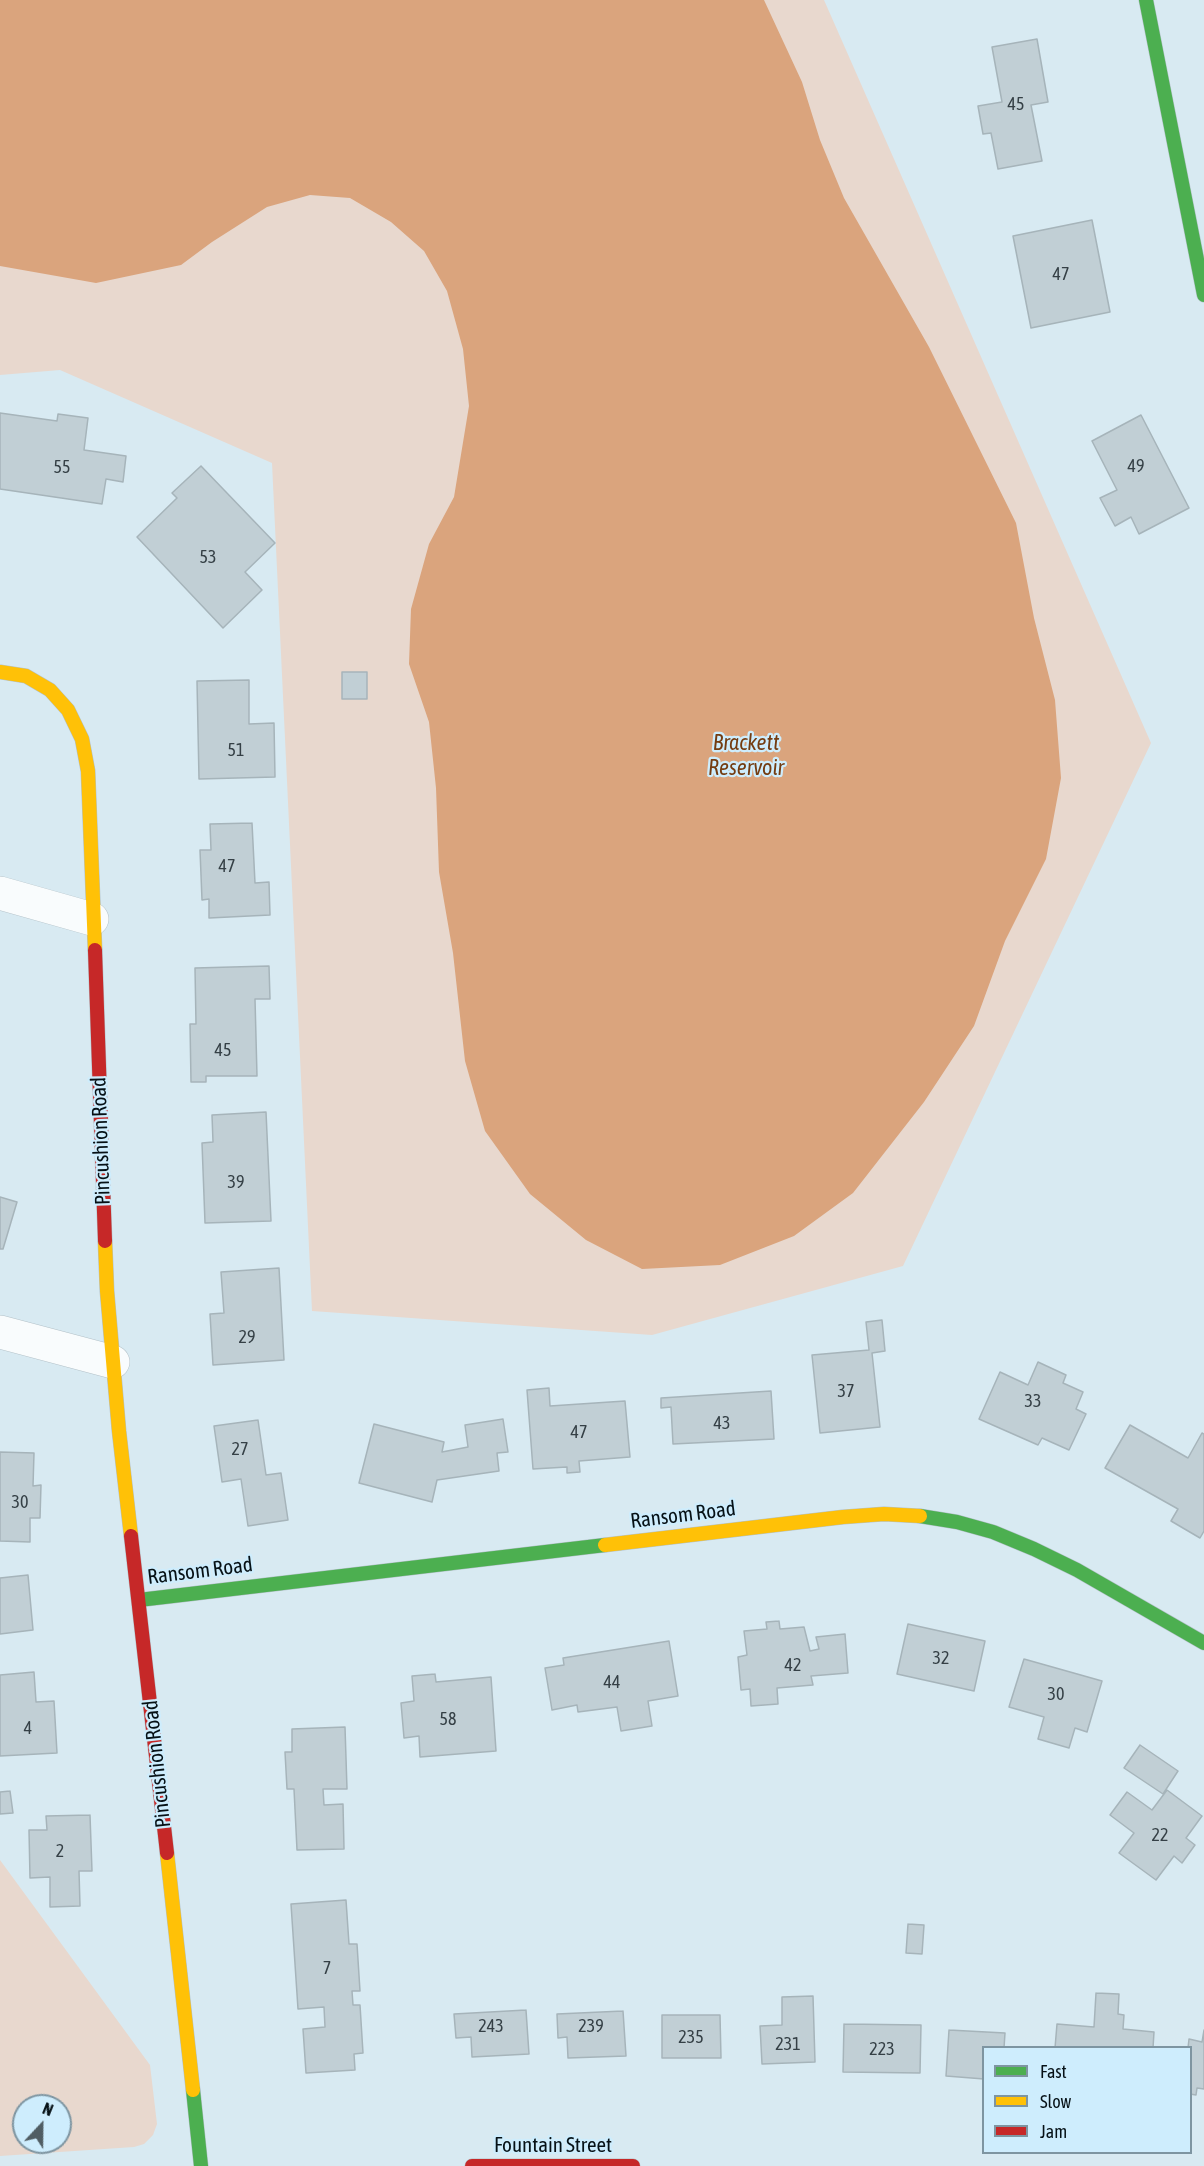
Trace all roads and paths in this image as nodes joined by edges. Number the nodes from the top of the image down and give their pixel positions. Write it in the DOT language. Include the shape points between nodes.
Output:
graph roads {
  1 [pos="1146,0"];
  2 [pos="1204,295"];
  3 [pos="0,672"];
  4 [pos="0,893"];
  5 [pos="92,919"];
  6 [pos="0,1332"];
  7 [pos="113,1362"];
  8 [pos="139,1600"];
  9 [pos="1204,1643"];
  10 [pos="201,2166"];
  11 [pos="472,2166"];
  12 [pos="633,2166"];
  1 -- 2 [label="street"];
  3 -- 5 [label="street, Pincushion Road" via="26,676 50,690 68,710 82,739 88,771"];
  4 -- 5 [label="street"];
  5 -- 7 [label="street, Pincushion Road"];
  6 -- 7 [label="street"];
  7 -- 8 [label="street, Pincushion Road"];
  8 -- 9 [label="street, Ransom Road" via="885,1514 939,1519 993,1532 1077,1570"];
  8 -- 10 [label="street, Pincushion Road"];
  11 -- 12 [label="street, Fountain Street"];
}
